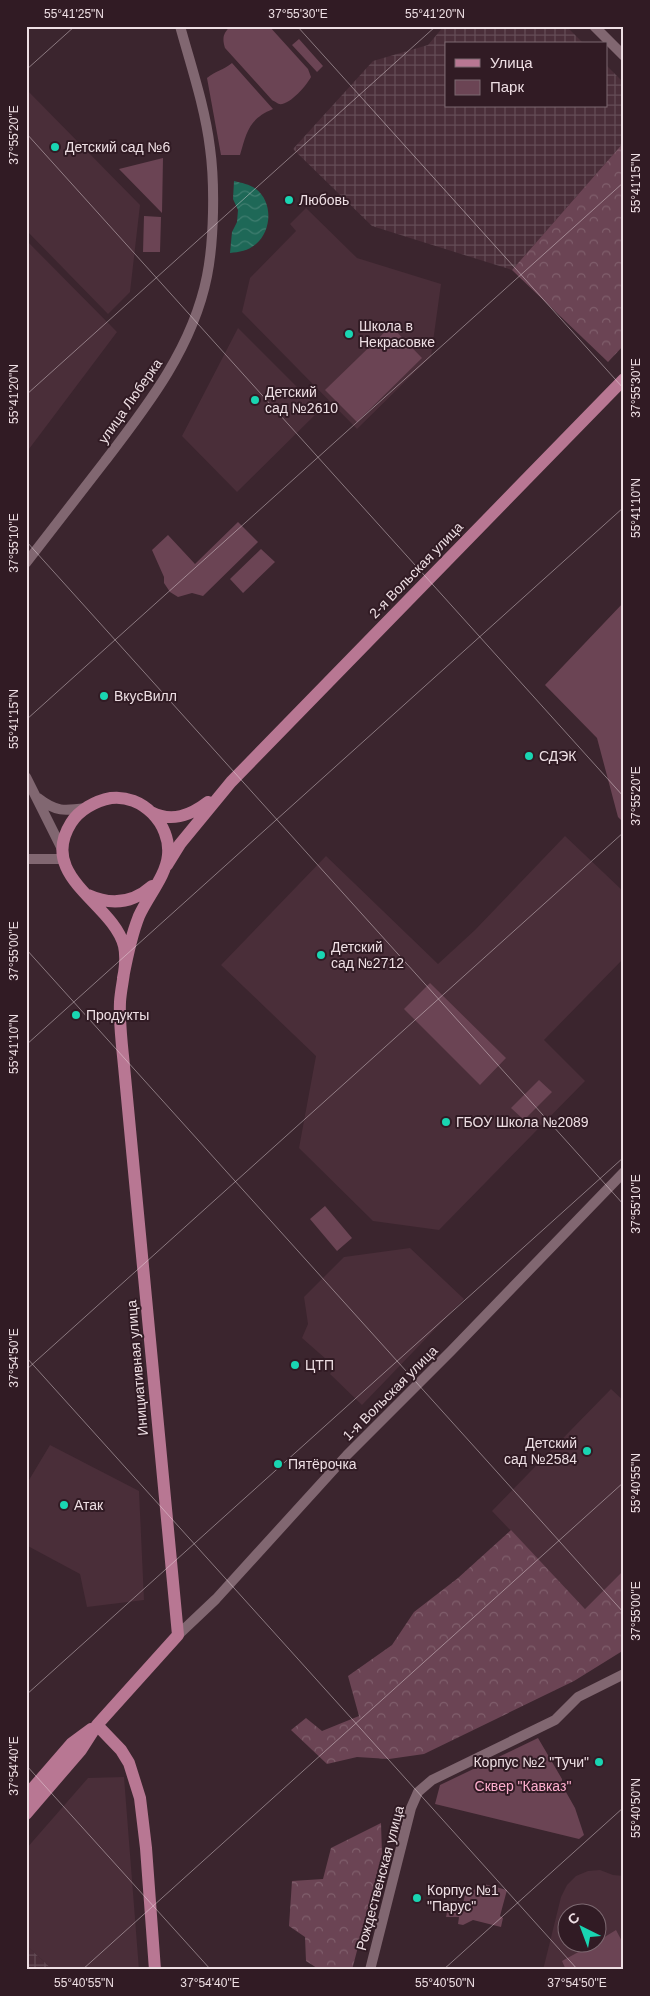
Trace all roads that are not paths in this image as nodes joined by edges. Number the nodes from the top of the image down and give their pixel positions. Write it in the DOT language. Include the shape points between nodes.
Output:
graph roads {
  1 [pos="180,26"];
  2 [pos="594,26"];
  3 [pos="624,56"];
  4 [pos="624,379"];
  5 [pos="26,563"];
  6 [pos="26,777"];
  7 [pos="231,782"];
  8 [pos="35,796"];
  9 [pos="86,808"];
  10 [pos="151,812"];
  11 [pos="64,855"];
  12 [pos="26,859"];
  13 [pos="164,870"];
  14 [pos="156,883"];
  15 [pos="78,887"];
  16 [pos="123,978"];
  17 [pos="624,1172"];
  18 [pos="178,1635"];
  19 [pos="624,1674"];
  20 [pos="97,1725"];
  21 [pos="26,1796"];
  22 [pos="26,1814"];
  23 [pos="155,1970"];
  24 [pos="370,1970"];
  1 -- 5 [label="street, улица Люберка" via="210,148 212,208 207,277 194,318 162,384"];
  2 -- 3 [label="street"];
  4 -- 7 [label="main road, 2-я Вольская улица"];
  6 -- 8 [label="street"];
  7 -- 10 [label="main road, 2-я Вольская улица" via="204,806 184,816 165,818"];
  7 -- 13 [label="main road, 2-я Вольская улица" via="180,844"];
  8 -- 9 [label="street" via="50,808 63,811"];
  8 -- 11 [label="street"];
  9 -- 10 [label="main road" via="100,800 114,798 134,802"];
  9 -- 11 [label="main road" via="75,816 69,826 64,839"];
  10 -- 13 [label="main road, Инициативная улица" via="164,830 168,855"];
  11 -- 12 [label="street"];
  11 -- 15 [label="main road, Инициативная улица" via="71,878"];
  13 -- 14 [label="main road, Инициативная улица"];
  14 -- 15 [label="main road, Инициативная улица" via="143,895 129,901 114,902 99,900"];
  14 -- 16 [label="main road, Инициативная улица" via="137,923"];
  15 -- 16 [label="main road, Инициативная улица" via="121,938 125,960"];
  16 -- 18 [label="main road, Инициативная улица" via="120,1002 124,1066"];
  17 -- 18 [label="street, 1-я Вольская улица" via="347,1455 216,1599"];
  18 -- 20 [label="main road"];
  19 -- 24 [label="street, Рождественская улица" via="578,1697 555,1720 439,1776 421,1789 411,1808"];
  20 -- 21 [label="main road" via="72,1743"];
  20 -- 22 [label="main road" via="81,1750"];
  20 -- 23 [label="main road" via="129,1763 140,1798"];
}
